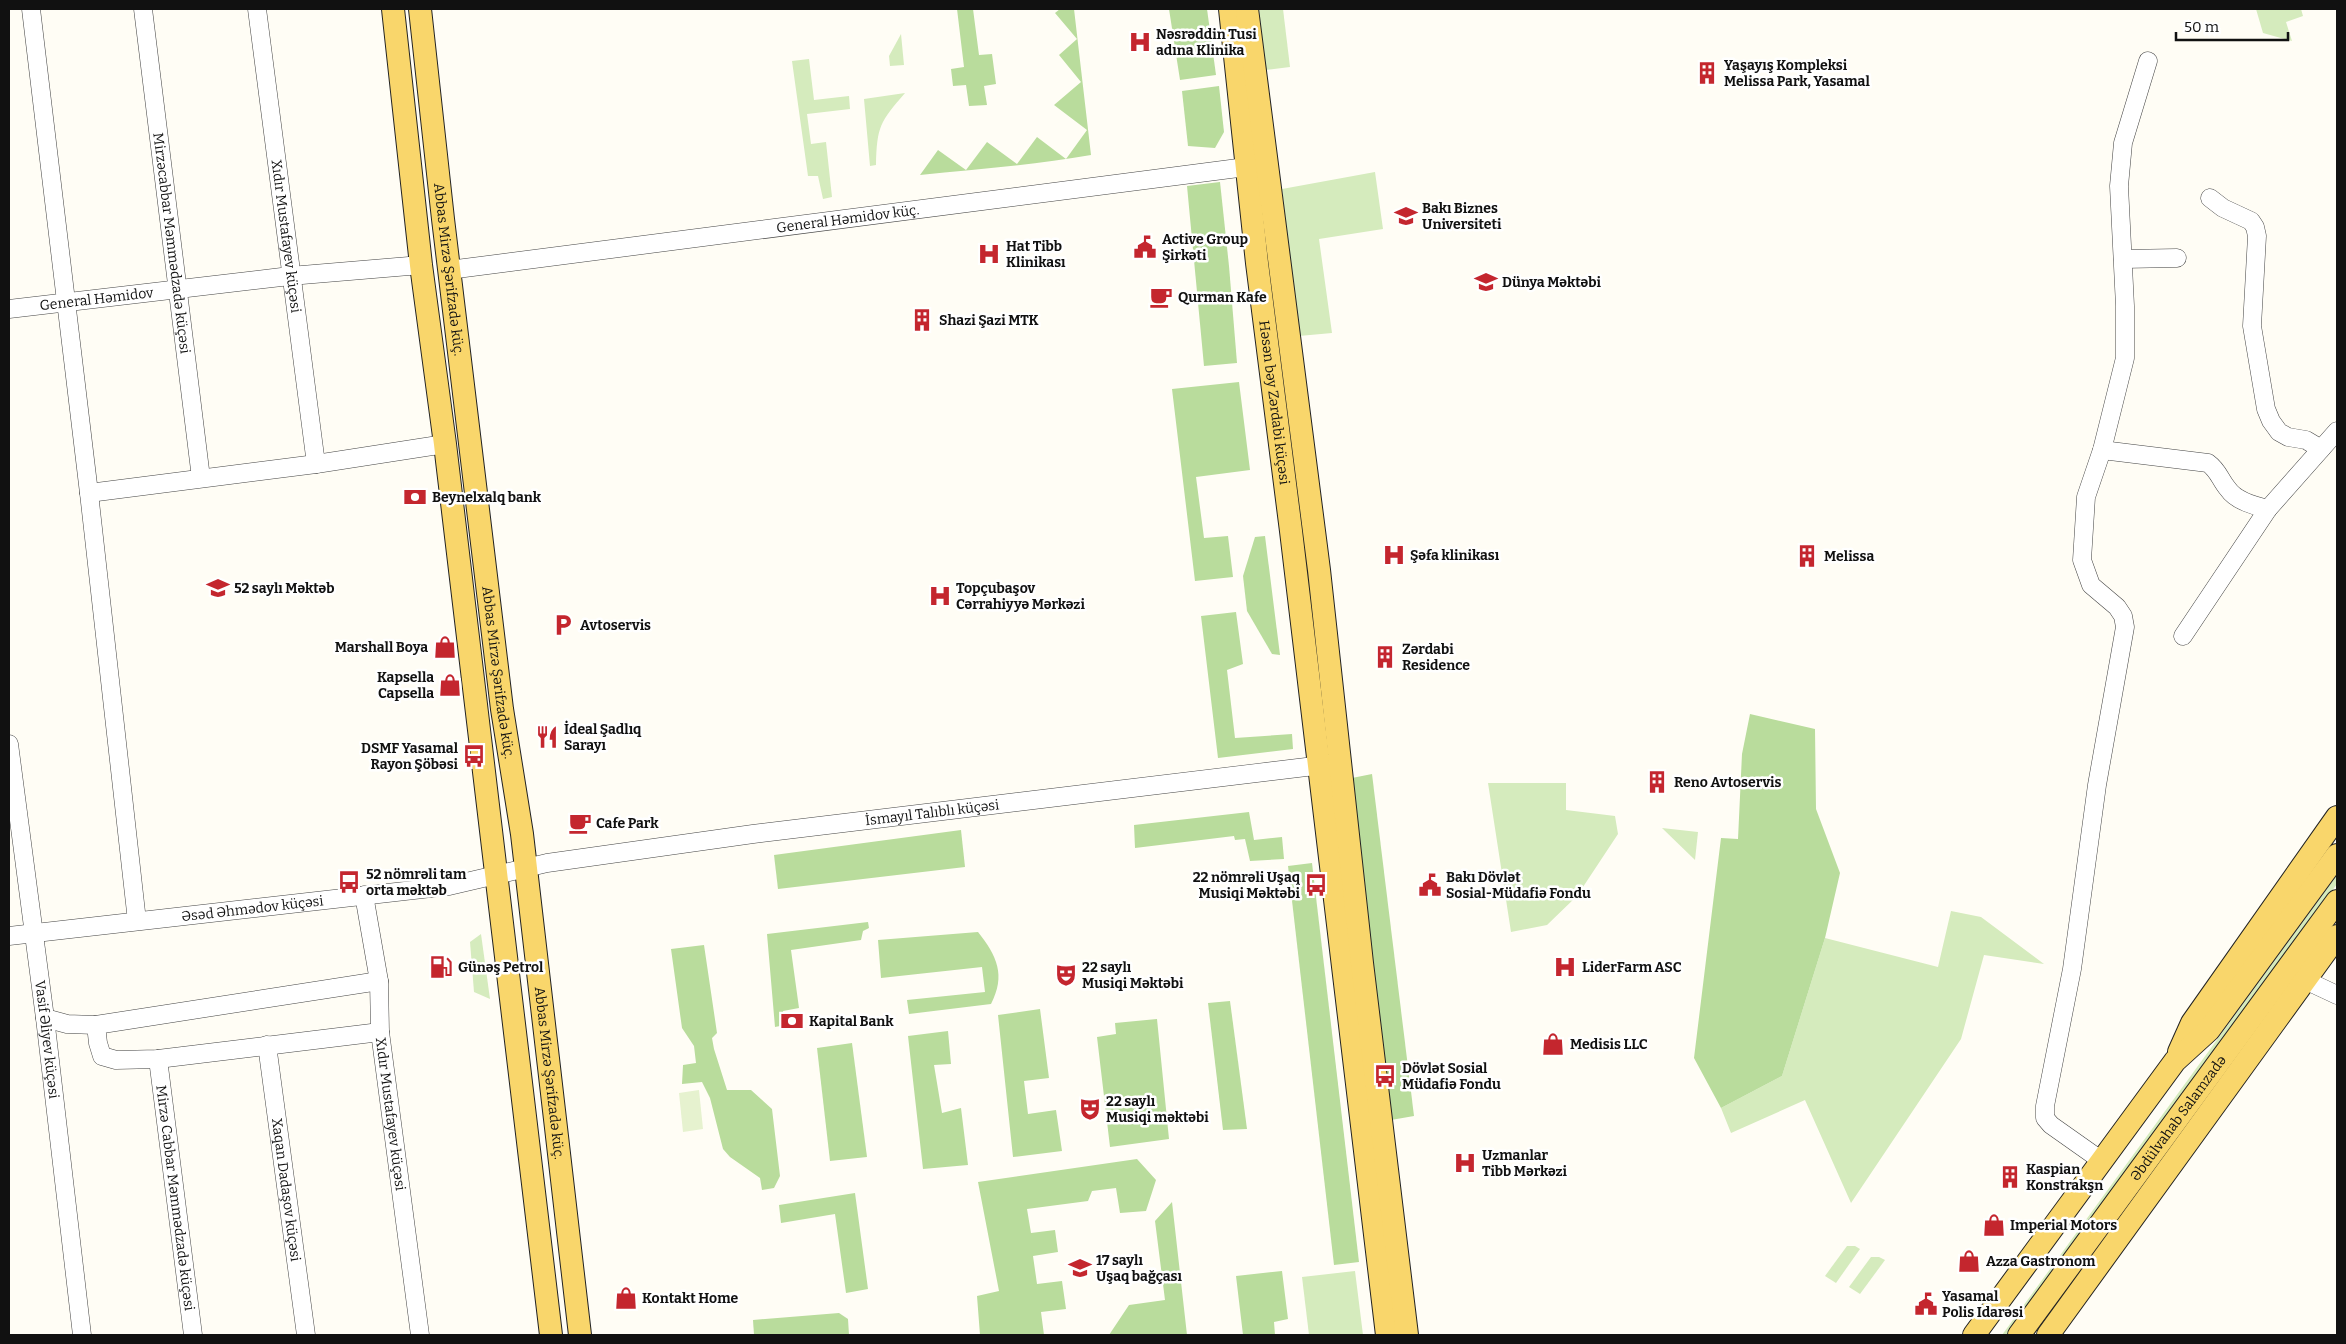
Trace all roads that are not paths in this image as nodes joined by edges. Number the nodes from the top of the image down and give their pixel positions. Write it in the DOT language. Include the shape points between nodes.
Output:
graph roads {
  1 [pos="31,9"];
  2 [pos="143,9"];
  3 [pos="258,9"];
  4 [pos="393,9"];
  5 [pos="420,9"];
  6 [pos="1230,9"];
  7 [pos="1247,9"];
  8 [pos="2148,61"];
  9 [pos="1246,167"];
  10 [pos="2210,198"];
  11 [pos="2177,258"];
  12 [pos="2123,259"];
  13 [pos="421,265"];
  14 [pos="449,270"];
  15 [pos="290,276"];
  16 [pos="178,288"];
  17 [pos="66,303"];
  18 [pos="9,309"];
  19 [pos="456,322"];
  20 [pos="430,325"];
  21 [pos="1289,340"];
  22 [pos="1266,344"];
  23 [pos="1293,366"];
  24 [pos="1270,370"];
  25 [pos="2337,431"];
  26 [pos="445,444"];
  27 [pos="2321,449"];
  28 [pos="2102,450"];
  29 [pos="316,464"];
  30 [pos="201,478"];
  31 [pos="89,493"];
  32 [pos="2268,508"];
  33 [pos="2183,636"];
  34 [pos="9,744"];
  35 [pos="1340,763"];
  36 [pos="1318,766"];
  37 [pos="2337,817"];
  38 [pos="2337,855"];
  39 [pos="526,867"];
  40 [pos="495,874"];
  41 [pos="364,894"];
  42 [pos="2337,901"];
  43 [pos="137,921"];
  44 [pos="33,934"];
  45 [pos="9,936"];
  46 [pos="2337,936"];
  47 [pos="2305,980"];
  48 [pos="379,981"];
  49 [pos="2337,995"];
  50 [pos="45,1018"];
  51 [pos="96,1025"];
  52 [pos="380,1032"];
  53 [pos="267,1045"];
  54 [pos="158,1059"];
  55 [pos="2176,1061"];
  56 [pos="2102,1161"];
  57 [pos="569,1244"];
  58 [pos="540,1247"];
  59 [pos="82,1335"];
  60 [pos="193,1335"];
  61 [pos="306,1335"];
  62 [pos="420,1335"];
  63 [pos="551,1335"];
  64 [pos="580,1335"];
  65 [pos="1387,1335"];
  66 [pos="1407,1335"];
  67 [pos="1974,1335"];
  68 [pos="2019,1335"];
  69 [pos="2048,1335"];
  1 -- 17 [label="street"];
  2 -- 16 [label="street, Mirzəcabbar Məmmədzadə küçəsi"];
  3 -- 15 [label="street, Xıdır Mustafayev küçəsi"];
  4 -- 13 [label="main road, Abbas Mirzə Şərifzadə küç."];
  5 -- 14 [label="main road, Abbas Mirzə Şərifzadə küç."];
  6 -- 9 [label="main road, Həsən bəy Zərdabi küçəsi"];
  7 -- 21 [label="main road, Həsən bəy Zərdabi küçəsi"];
  8 -- 12 [label="street" via="2123,143 2119,186"];
  9 -- 14 [label="street, General Həmidov küç."];
  9 -- 22 [label="main road, Həsən bəy Zərdabi küçəsi"];
  10 -- 27 [label="street" via="2223,208 2251,220 2255,226 2252,326 2266,409 2271,421 2279,432 2306,440"];
  11 -- 12 [label="street"];
  12 -- 28 [label="street" via="2125,358"];
  13 -- 15 [label="street, General Həmidov"];
  13 -- 20 [label="main road, Abbas Mirzə Şərifzadə küç."];
  14 -- 19 [label="main road, Abbas Mirzə Şərifzadə küç."];
  15 -- 16 [label="street, General Həmidov"];
  15 -- 29 [label="street, Xıdır Mustafayev küçəsi"];
  16 -- 17 [label="street, General Həmidov"];
  16 -- 30 [label="street, Mirzəcabbar Məmmədzadə küçəsi"];
  17 -- 18 [label="street, General Həmidov"];
  17 -- 31 [label="street"];
  19 -- 20 [label="main road"];
  19 -- 39 [label="main road, Abbas Mirzə Şərifzadə küç." via="502,709"];
  20 -- 26 [label="main road, Abbas Mirzə Şərifzadə küç."];
  21 -- 22 [label="main road"];
  21 -- 23 [label="main road, Həsən bəy Zərdabi küçəsi"];
  22 -- 24 [label="main road, Həsən bəy Zərdabi küçəsi"];
  23 -- 24 [label="main road"];
  23 -- 35 [label="main road, Həsən bəy Zərdabi küçəsi"];
  24 -- 36 [label="main road, Həsən bəy Zərdabi küçəsi"];
  25 -- 27 [label="street"];
  26 -- 29 [label="street"];
  26 -- 40 [label="main road, Abbas Mirzə Şərifzadə küç."];
  27 -- 32 [label="street"];
  28 -- 32 [label="street" via="2208,463 2232,494"];
  28 -- 56 [label="street" via="2086,497 2082,560 2091,585 2117,607 2126,627 2097,785 2072,969 2045,1118"];
  29 -- 30 [label="street"];
  30 -- 31 [label="street"];
  31 -- 43 [label="street"];
  32 -- 33 [label="street"];
  34 -- 44 [label="street, Vasif Əliyev küçəsi"];
  35 -- 36 [label="street, İsmayıl Talıblı küçəsi"];
  35 -- 66 [label="main road, Həsən bəy Zərdabi küçəsi"];
  36 -- 39 [label="street, İsmayıl Talıblı küçəsi" via="753,834"];
  36 -- 65 [label="main road, Həsən bəy Zərdabi küçəsi"];
  37 -- 55 [label="main road" via="2192,1023"];
  38 -- 55 [label="main road" via="2209,1030"];
  39 -- 40 [label="street, İsmayıl Talıblı küçəsi"];
  39 -- 57 [label="main road, Abbas Mirzə Şərifzadə küç."];
  40 -- 41 [label="street, Əsəd Əhmədov küçəsi" via="450,886"];
  40 -- 58 [label="main road, Abbas Mirzə Şərifzadə küç."];
  41 -- 43 [label="street, Əsəd Əhmədov küçəsi"];
  41 -- 48 [label="street, Xıdır Mustafayev küçəsi"];
  42 -- 68 [label="main road, Əbdülvahab Salamzadə"];
  43 -- 44 [label="street, Əsəd Əhmədov küçəsi"];
  44 -- 45 [label="street, Əsəd Əhmədov küçəsi"];
  44 -- 50 [label="street, Vasif Əliyev küçəsi"];
  46 -- 47 [label="main road, Əbdülvahab Salamzadə"];
  47 -- 49 [label="street"];
  47 -- 69 [label="main road, Əbdülvahab Salamzadə"];
  48 -- 51 [label="street"];
  48 -- 52 [label="street, Xıdır Mustafayev küçəsi"];
  50 -- 51 [label="street" via="66,1024"];
  50 -- 59 [label="street, Vasif Əliyev küçəsi"];
  51 -- 54 [label="street" via="102,1056 116,1060"];
  52 -- 53 [label="street"];
  52 -- 62 [label="street, Xıdır Mustafayev küçəsi"];
  53 -- 54 [label="street"];
  53 -- 61 [label="street, Xaqan Dadaşov küçəsi"];
  54 -- 60 [label="street, Mirzə Cabbar Məmmədzadə küçəsi"];
  55 -- 56 [label="main road"];
  56 -- 67 [label="main road"];
  57 -- 58 [label="main road"];
  57 -- 64 [label="main road, Abbas Mirzə Şərifzadə küç."];
  58 -- 63 [label="main road, Abbas Mirzə Şərifzadə küç."];
}
